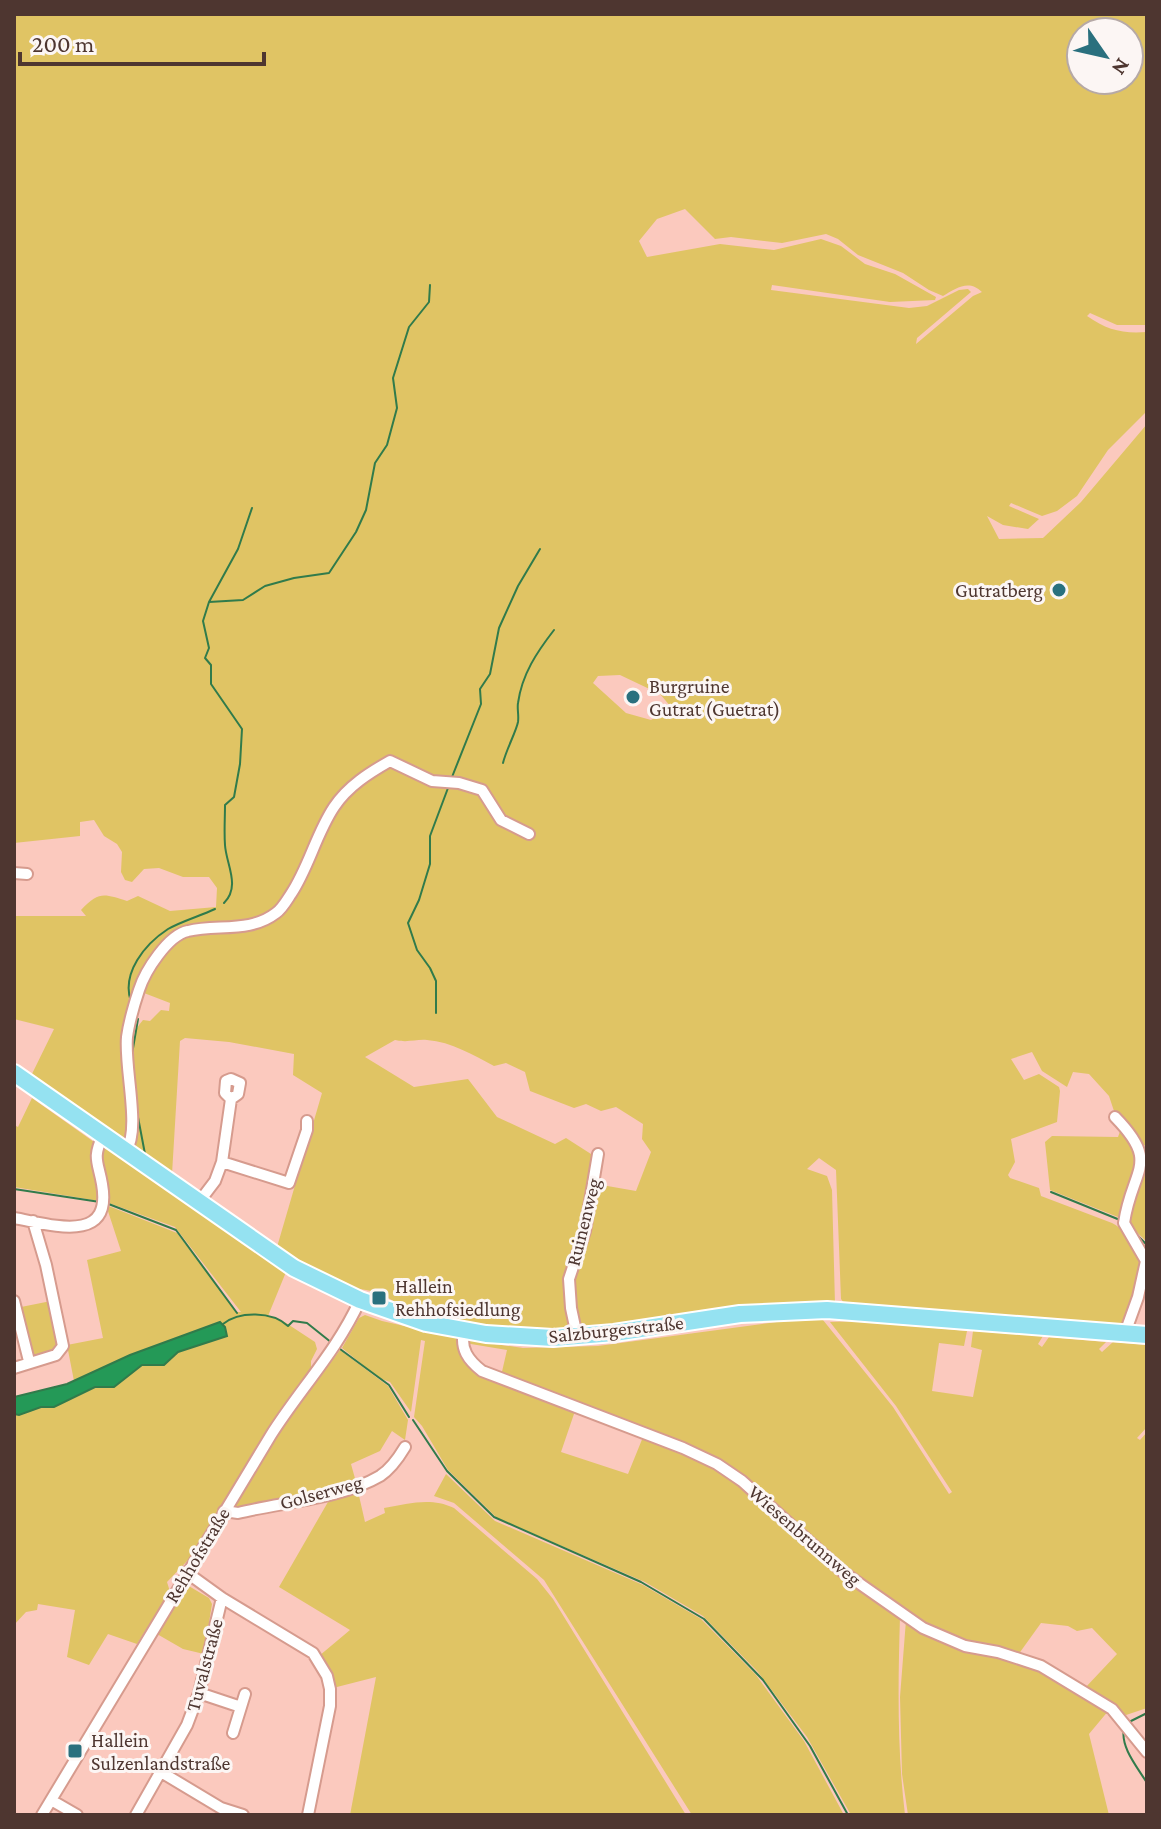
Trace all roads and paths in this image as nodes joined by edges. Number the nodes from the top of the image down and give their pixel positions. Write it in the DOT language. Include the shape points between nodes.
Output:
graph roads {
  1 [pos="529,834"];
  2 [pos="14,873"];
  3 [pos="27,874"];
  4 [pos="14,1073"];
  5 [pos="231,1099"];
  6 [pos="1115,1117"];
  7 [pos="307,1121"];
  8 [pos="103,1135"];
  9 [pos="128,1148"];
  10 [pos="598,1154"];
  11 [pos="222,1162"];
  12 [pos="202,1198"];
  13 [pos="14,1218"];
  14 [pos="33,1221"];
  15 [pos="360,1300"];
  16 [pos="14,1301"];
  17 [pos="464,1331"];
  18 [pos="17,1333"];
  19 [pos="1125,1333"];
  20 [pos="1147,1335"];
  21 [pos="577,1336"];
  22 [pos="29,1361"];
  23 [pos="14,1368"];
  24 [pos="405,1447"];
  25 [pos="224,1511"];
  26 [pos="186,1572"];
  27 [pos="222,1598"];
  28 [pos="199,1693"];
  29 [pos="245,1694"];
  30 [pos="241,1707"];
  31 [pos="233,1733"];
  32 [pos="1147,1752"];
  33 [pos="161,1772"];
  34 [pos="51,1800"];
  35 [pos="42,1815"];
  36 [pos="77,1815"];
  37 [pos="136,1815"];
  38 [pos="243,1815"];
  39 [pos="308,1815"];
  1 -- 9 [label="street" via="501,820 482,790 432,781 390,761 370,772 334,807 303,876 278,912 256,925 185,931 151,966 127,1036 133,1135"];
  2 -- 3 [label="street"];
  4 -- 8 [label="main road, Salzburgerstraße"];
  5 -- 11 [label="street"];
  6 -- 19 [label="street" via="1139,1142 1144,1158 1124,1223 1143,1252 1146,1271"];
  7 -- 11 [label="street" via="289,1183"];
  8 -- 9 [label="main road, Salzburgerstraße"];
  8 -- 14 [label="street" via="95,1160 101,1180 98,1217 77,1228"];
  9 -- 12 [label="main road, Salzburgerstraße"];
  10 -- 21 [label="street, Ruinenweg" via="590,1209 569,1279"];
  11 -- 12 [label="street"];
  12 -- 15 [label="main road, Salzburgerstraße" via="294,1268"];
  13 -- 14 [label="street"];
  14 -- 22 [label="street" via="63,1346 56,1355"];
  15 -- 17 [label="main road, Salzburgerstraße"];
  15 -- 25 [label="street, Rehhofstraße" via="341,1339 289,1406"];
  16 -- 18 [label="street"];
  17 -- 21 [label="main road, Salzburgerstraße"];
  17 -- 32 [label="street, Wiesenbrunnweg" via="467,1357 482,1371 717,1464 843,1572 923,1628 965,1646 1041,1666 1112,1709"];
  18 -- 22 [label="street"];
  19 -- 20 [label="main road, Salzburgerstraße"];
  19 -- 21 [label="main road, Salzburgerstraße" via="826,1310 740,1314"];
  22 -- 23 [label="street"];
  24 -- 25 [label="street, Golserweg" via="380,1476 347,1489 238,1513"];
  25 -- 26 [label="street, Rehhofstraße"];
  26 -- 27 [label="street"];
  26 -- 34 [label="street, Rehhofstraße"];
  27 -- 28 [label="street, Tuvalstraße"];
  27 -- 39 [label="street" via="313,1653 327,1676 330,1706"];
  28 -- 30 [label="street"];
  28 -- 33 [label="street, Tuvalstraße"];
  29 -- 30 [label="street"];
  30 -- 31 [label="street"];
  33 -- 37 [label="street, Tuvalstraße"];
  33 -- 38 [label="street" via="221,1808"];
  34 -- 35 [label="street, Rehhofstraße"];
  34 -- 36 [label="street"];
}
